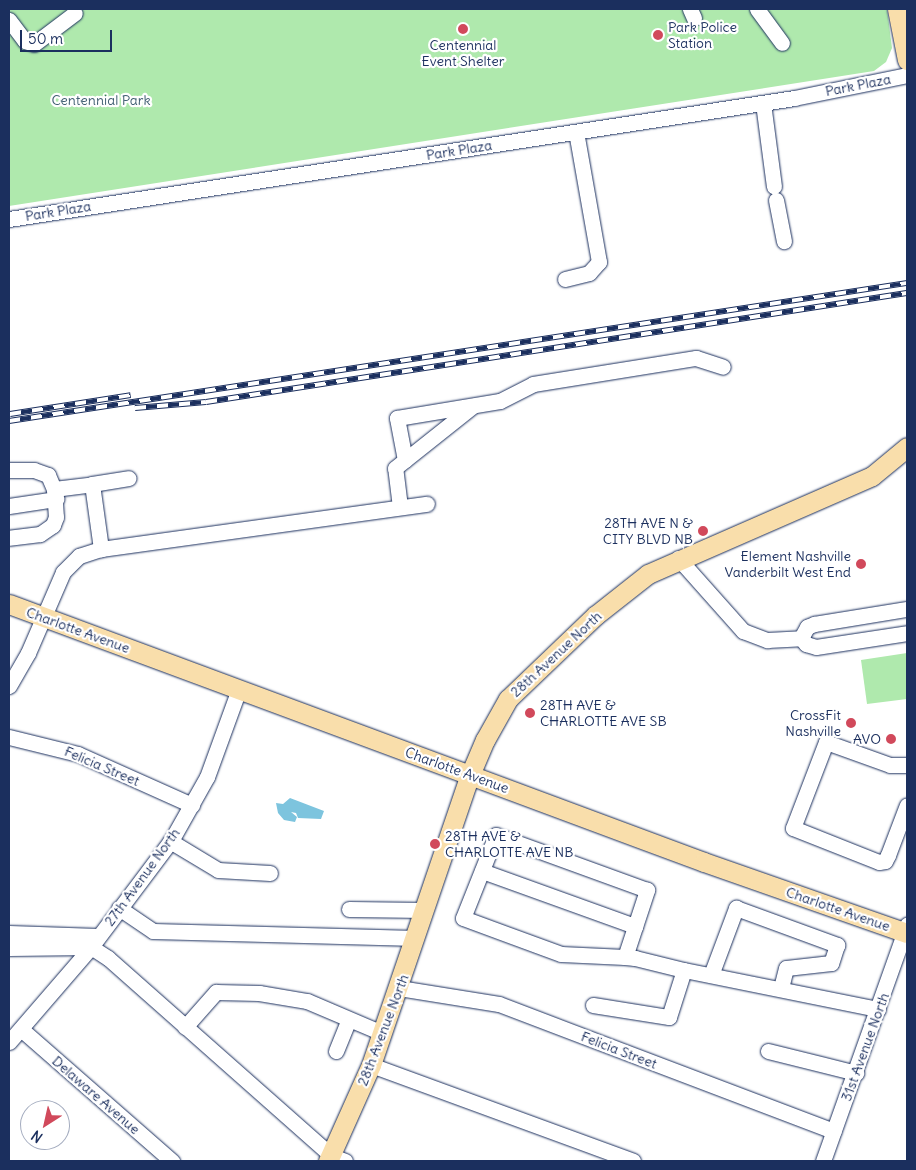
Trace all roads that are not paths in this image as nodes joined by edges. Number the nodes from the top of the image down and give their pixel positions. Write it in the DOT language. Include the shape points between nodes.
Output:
graph roads {
  1 [pos="757,9"];
  2 [pos="897,9"];
  3 [pos="75,13"];
  4 [pos="9,20"];
  5 [pos="782,42"];
  6 [pos="907,60"];
  7 [pos="907,75"];
  8 [pos="763,103"];
  9 [pos="576,132"];
  10 [pos="9,219"];
  11 [pos="784,241"];
  12 [pos="565,279"];
  13 [pos="723,367"];
  14 [pos="474,405"];
  15 [pos="907,447"];
  16 [pos="405,460"];
  17 [pos="9,470"];
  18 [pos="129,478"];
  19 [pos="92,484"];
  20 [pos="55,494"];
  21 [pos="427,504"];
  22 [pos="9,506"];
  23 [pos="400,507"];
  24 [pos="9,538"];
  25 [pos="101,549"];
  26 [pos="678,558"];
  27 [pos="9,604"];
  28 [pos="907,609"];
  29 [pos="43,617"];
  30 [pos="907,633"];
  31 [pos="801,638"];
  32 [pos="9,686"];
  33 [pos="239,689"];
  34 [pos="9,737"];
  35 [pos="907,766"];
  36 [pos="470,775"];
  37 [pos="192,805"];
  38 [pos="907,805"];
  39 [pos="170,841"];
  40 [pos="482,870"];
  41 [pos="270,874"];
  42 [pos="119,908"];
  43 [pos="349,909"];
  44 [pos="425,910"];
  45 [pos="635,926"];
  46 [pos="906,930"];
  47 [pos="10,936"];
  48 [pos="416,938"];
  49 [pos="94,941"];
  50 [pos="625,957"];
  51 [pos="684,970"];
  52 [pos="711,975"];
  53 [pos="399,988"];
  54 [pos="781,988"];
  55 [pos="593,1005"];
  56 [pos="878,1009"];
  57 [pos="348,1021"];
  58 [pos="185,1027"];
  59 [pos="20,1029"];
  60 [pos="382,1033"];
  61 [pos="9,1042"];
  62 [pos="336,1051"];
  63 [pos="768,1051"];
  64 [pos="371,1065"];
  65 [pos="856,1073"];
  66 [pos="834,1132"];
  67 [pos="335,1160"];
  68 [pos="172,1161"];
  69 [pos="633,1161"];
  70 [pos="824,1161"];
  1 -- 5 [label="street"];
  2 -- 6 [label="main road"];
  3 -- 4 [label="street" via="34,44 25,41"];
  7 -- 8 [label="street, Park Plaza"];
  8 -- 9 [label="street, Park Plaza"];
  8 -- 11 [label="street"];
  9 -- 10 [label="street, Park Plaza"];
  9 -- 12 [label="street" via="598,262 590,273"];
  13 -- 14 [label="street" via="696,358 533,384 500,400"];
  14 -- 16 [label="street"];
  14 -- 16 [label="street" via="397,418"];
  15 -- 26 [label="main road, 28th Avenue North" via="872,476"];
  16 -- 23 [label="street" via="395,468"];
  17 -- 20 [label="street" via="42,472 52,480"];
  18 -- 19 [label="street"];
  19 -- 20 [label="street"];
  19 -- 25 [label="street"];
  20 -- 22 [label="street"];
  20 -- 24 [label="street" via="56,517 48,530"];
  21 -- 23 [label="street"];
  23 -- 25 [label="street"];
  25 -- 29 [label="street" via="79,556 66,567"];
  26 -- 31 [label="street" via="742,631 767,640"];
  26 -- 36 [label="main road, 28th Avenue North" via="648,574 537,669 508,699"];
  27 -- 29 [label="main road, Charlotte Avenue"];
  28 -- 31 [label="street" via="814,624 807,627"];
  29 -- 32 [label="street" via="26,658"];
  29 -- 33 [label="main road, Charlotte Avenue"];
  30 -- 31 [label="street" via="816,647 806,644"];
  33 -- 36 [label="main road, Charlotte Avenue"];
  33 -- 37 [label="street, 27th Avenue North" via="211,766"];
  34 -- 37 [label="street, Felicia Street" via="78,754"];
  35 -- 38 [label="street" via="890,765 826,742 793,828 879,862 888,855"];
  36 -- 44 [label="main road, 28th Avenue North"];
  36 -- 46 [label="main road, Charlotte Avenue" via="704,862"];
  37 -- 39 [label="street, 27th Avenue North"];
  39 -- 41 [label="street" via="218,870"];
  39 -- 42 [label="street, 27th Avenue North"];
  40 -- 45 [label="street"];
  40 -- 45 [label="street" via="496,835 647,890"];
  40 -- 50 [label="street" via="463,918 561,954"];
  42 -- 48 [label="street" via="153,931"];
  42 -- 49 [label="street, 27th Avenue North"];
  43 -- 44 [label="street"];
  44 -- 48 [label="main road, 28th Avenue North"];
  45 -- 50 [label="street"];
  46 -- 56 [label="street, 31st Avenue North"];
  47 -- 49 [label="street"];
  48 -- 53 [label="main road, 28th Avenue North"];
  49 -- 58 [label="street" via="108,958"];
  49 -- 59 [label="street, 27th Avenue North"];
  50 -- 51 [label="street"];
  51 -- 52 [label="street"];
  51 -- 55 [label="street" via="669,1017"];
  52 -- 54 [label="street"];
  52 -- 54 [label="street" via="736,908 837,945 832,962 786,968"];
  53 -- 60 [label="main road, 28th Avenue North"];
  53 -- 66 [label="street, Felicia Street" via="500,1004"];
  54 -- 56 [label="street"];
  56 -- 65 [label="street, 31st Avenue North"];
  57 -- 58 [label="street" via="340,1014 284,996 216,992"];
  57 -- 60 [label="street"];
  57 -- 62 [label="street"];
  58 -- 67 [label="street"];
  59 -- 61 [label="street, 27th Avenue North"];
  59 -- 68 [label="street, Delaware Avenue"];
  60 -- 64 [label="main road, 28th Avenue North"];
  63 -- 65 [label="street"];
  64 -- 67 [label="main road, 28th Avenue North"];
  64 -- 69 [label="street"];
  65 -- 66 [label="street, 31st Avenue North"];
  66 -- 70 [label="street, 31st Avenue North"];
}
